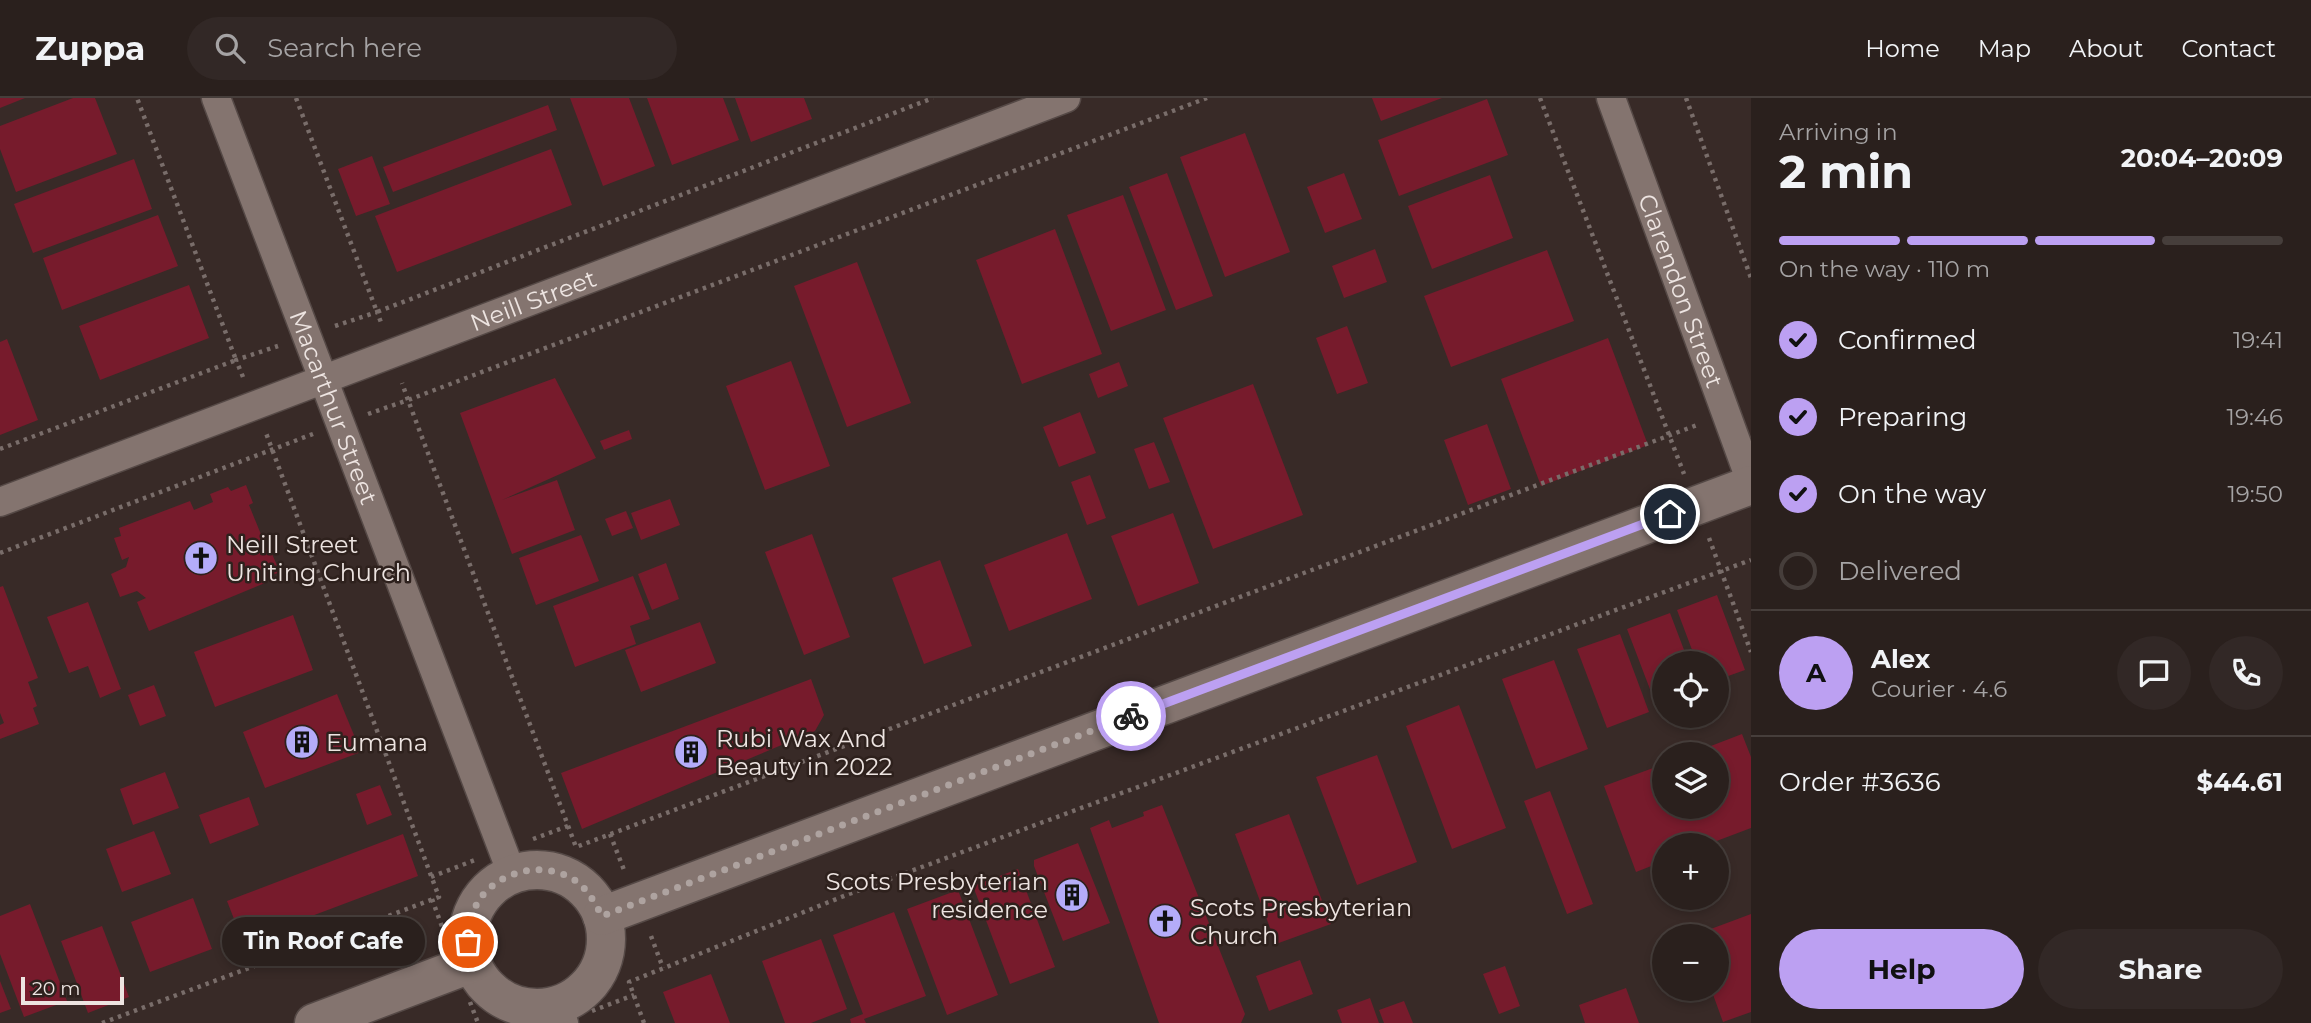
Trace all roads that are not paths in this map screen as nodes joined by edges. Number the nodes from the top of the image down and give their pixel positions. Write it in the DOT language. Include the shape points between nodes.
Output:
graph roads {
  1 [pos="216,98"];
  2 [pos="1066,98"];
  3 [pos="1611,98"];
  4 [pos="324,379"];
  5 [pos="1751,484"];
  6 [pos="0,502"];
  7 [pos="512,874"];
  8 [pos="602,916"];
  9 [pos="473,963"];
  10 [pos="562,1017"];
  11 [pos="314,1023"];
  1 -- 4 [label="street, Macarthur Street"];
  2 -- 4 [label="street, Neill Street"];
  3 -- 5 [label="street, Clarendon Street"];
  4 -- 6 [label="street, Neill Street"];
  4 -- 7 [label="street, Macarthur Street"];
  5 -- 8 [label="street"];
  7 -- 8 [label="street" via="545,870 576,881"];
  7 -- 9 [label="street" via="493,885 470,921"];
  8 -- 10 [label="street" via="605,953 598,970"];
  9 -- 10 [label="street" via="498,995"];
  9 -- 11 [label="street"];
}
